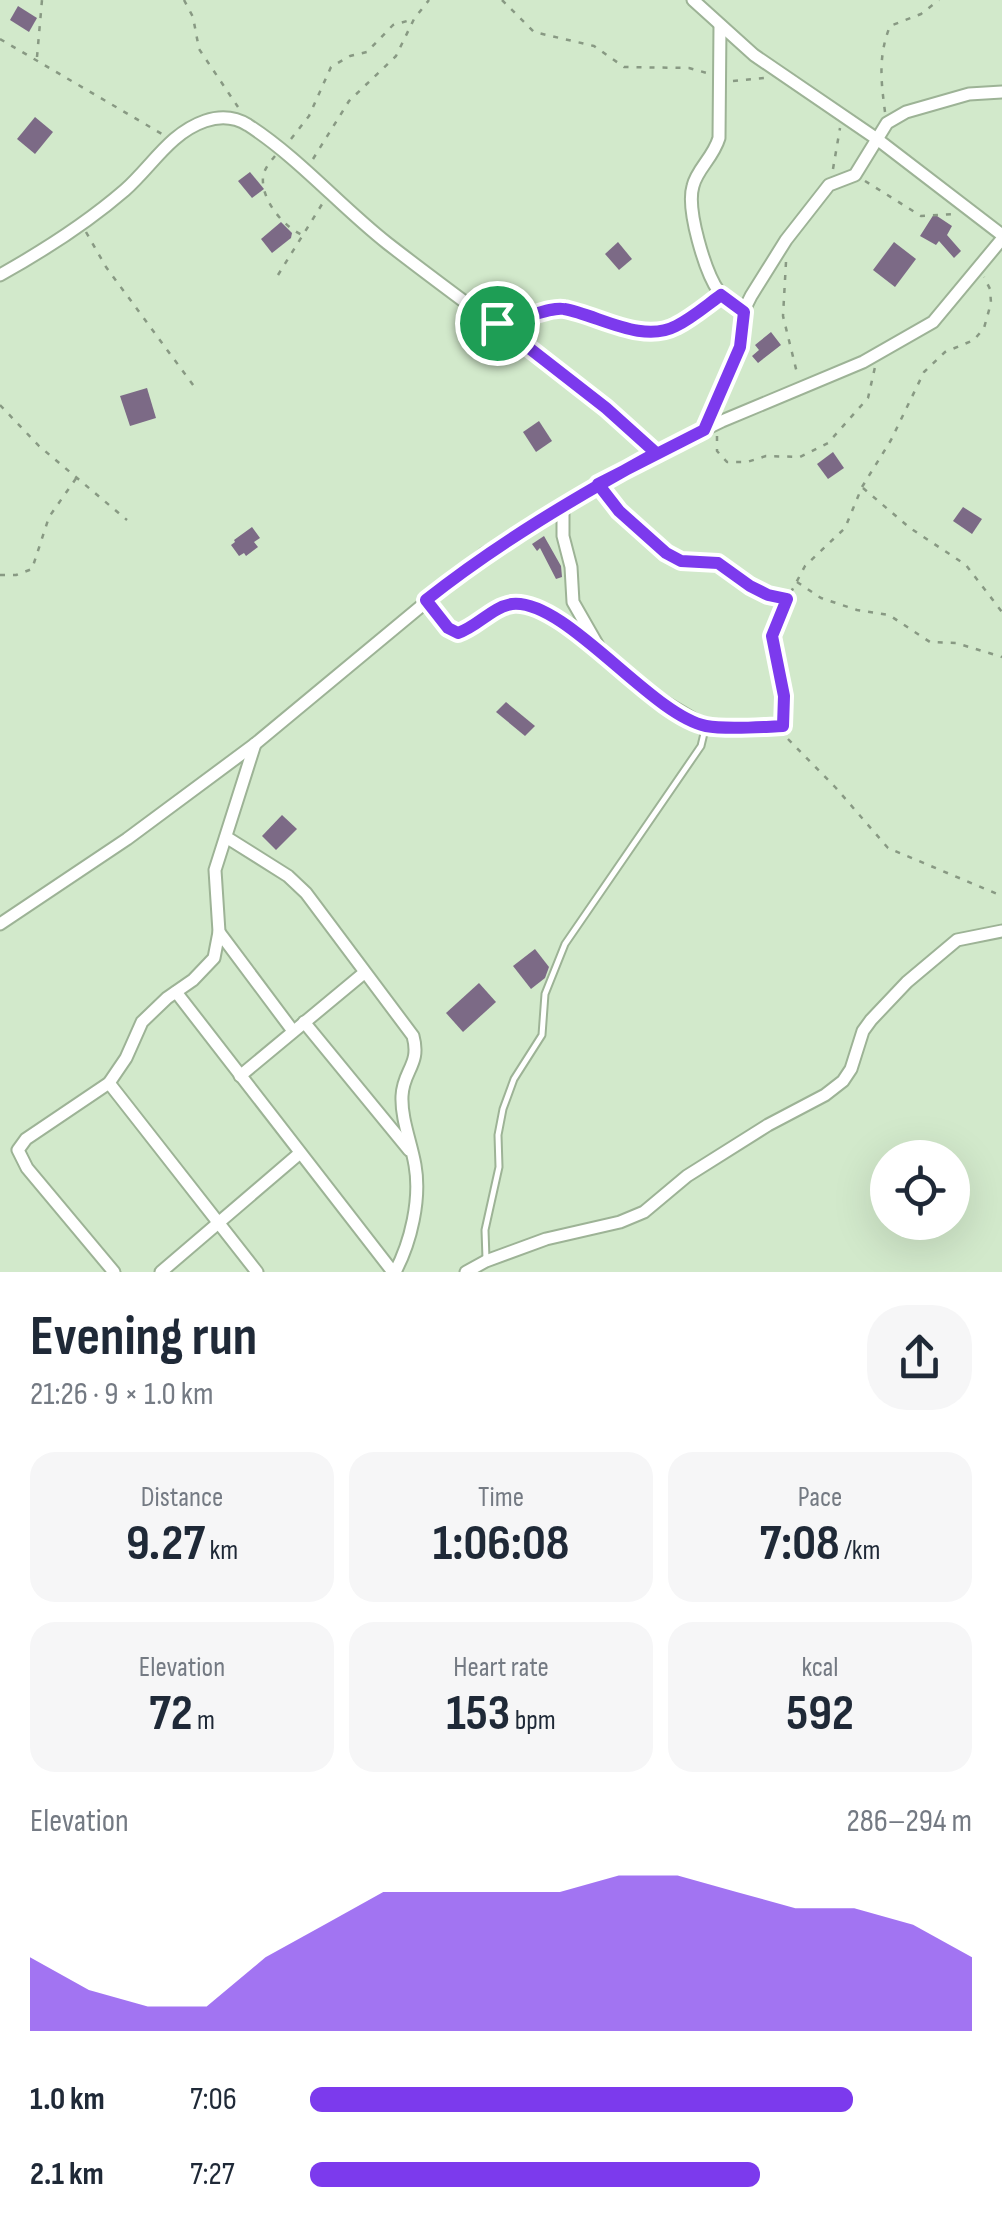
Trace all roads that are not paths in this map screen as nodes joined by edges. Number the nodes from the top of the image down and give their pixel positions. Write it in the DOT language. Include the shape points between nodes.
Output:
graph roads {
  1 [pos="693,0"];
  2 [pos="720,25"];
  3 [pos="1002,92"];
  4 [pos="877,139"];
  5 [pos="1002,237"];
  6 [pos="0,275"];
  7 [pos="744,312"];
  8 [pos="704,430"];
  9 [pos="656,453"];
  10 [pos="563,507"];
  11 [pos="426,600"];
  12 [pos="601,651"];
  13 [pos="705,726"];
  14 [pos="783,726"];
  15 [pos="254,744"];
  16 [pos="226,837"];
  17 [pos="0,924"];
  18 [pos="1002,931"];
  19 [pos="219,932"];
  20 [pos="364,973"];
  21 [pos="176,992"];
  22 [pos="304,1022"];
  23 [pos="292,1031"];
  24 [pos="240,1076"];
  25 [pos="109,1083"];
  26 [pos="300,1153"];
  27 [pos="413,1154"];
  28 [pos="220,1224"];
  29 [pos="486,1261"];
  30 [pos="114,1272"];
  31 [pos="160,1272"];
  32 [pos="257,1272"];
  33 [pos="394,1272"];
  34 [pos="466,1272"];
  1 -- 2 [label="street"];
  2 -- 4 [label="street"];
  2 -- 7 [label="street" via="719,138 692,187 691,204 721,295"];
  3 -- 4 [label="street" via="906,112"];
  4 -- 5 [label="street"];
  4 -- 7 [label="street" via="856,175 829,185 786,240"];
  5 -- 8 [label="street" via="933,322 878,354"];
  6 -- 9 [label="street" via="125,190 172,140 205,121 235,119"];
  7 -- 8 [label="street" via="740,347"];
  8 -- 9 [label="street"];
  9 -- 10 [label="street"];
  10 -- 11 [label="street" via="484,554"];
  10 -- 12 [label="street" via="571,594"];
  11 -- 12 [label="street" via="453,632 515,604 535,608"];
  11 -- 15 [label="street"];
  12 -- 13 [label="street" via="651,694"];
  13 -- 14 [label="street"];
  13 -- 29 [label="lane" via="701,746 565,944 546,994 542,1035 503,1109"];
  15 -- 16 [label="street"];
  15 -- 17 [label="street"];
  16 -- 19 [label="street" via="215,870"];
  16 -- 20 [label="street" via="288,876"];
  18 -- 29 [label="street" via="957,940 932,958 871,1020 842,1080 687,1176 644,1212"];
  19 -- 21 [label="street" via="214,958"];
  19 -- 23 [label="street"];
  20 -- 22 [label="street"];
  20 -- 27 [label="street" via="413,1036 417,1051 402,1086"];
  21 -- 24 [label="street"];
  21 -- 25 [label="street" via="142,1022"];
  22 -- 23 [label="street"];
  22 -- 27 [label="street"];
  23 -- 24 [label="street"];
  24 -- 26 [label="street"];
  25 -- 28 [label="street"];
  25 -- 30 [label="street" via="18,1150"];
  26 -- 28 [label="street"];
  26 -- 33 [label="street"];
  27 -- 33 [label="street" via="416,1196"];
  28 -- 31 [label="street"];
  28 -- 32 [label="street"];
  29 -- 34 [label="street"];
}
